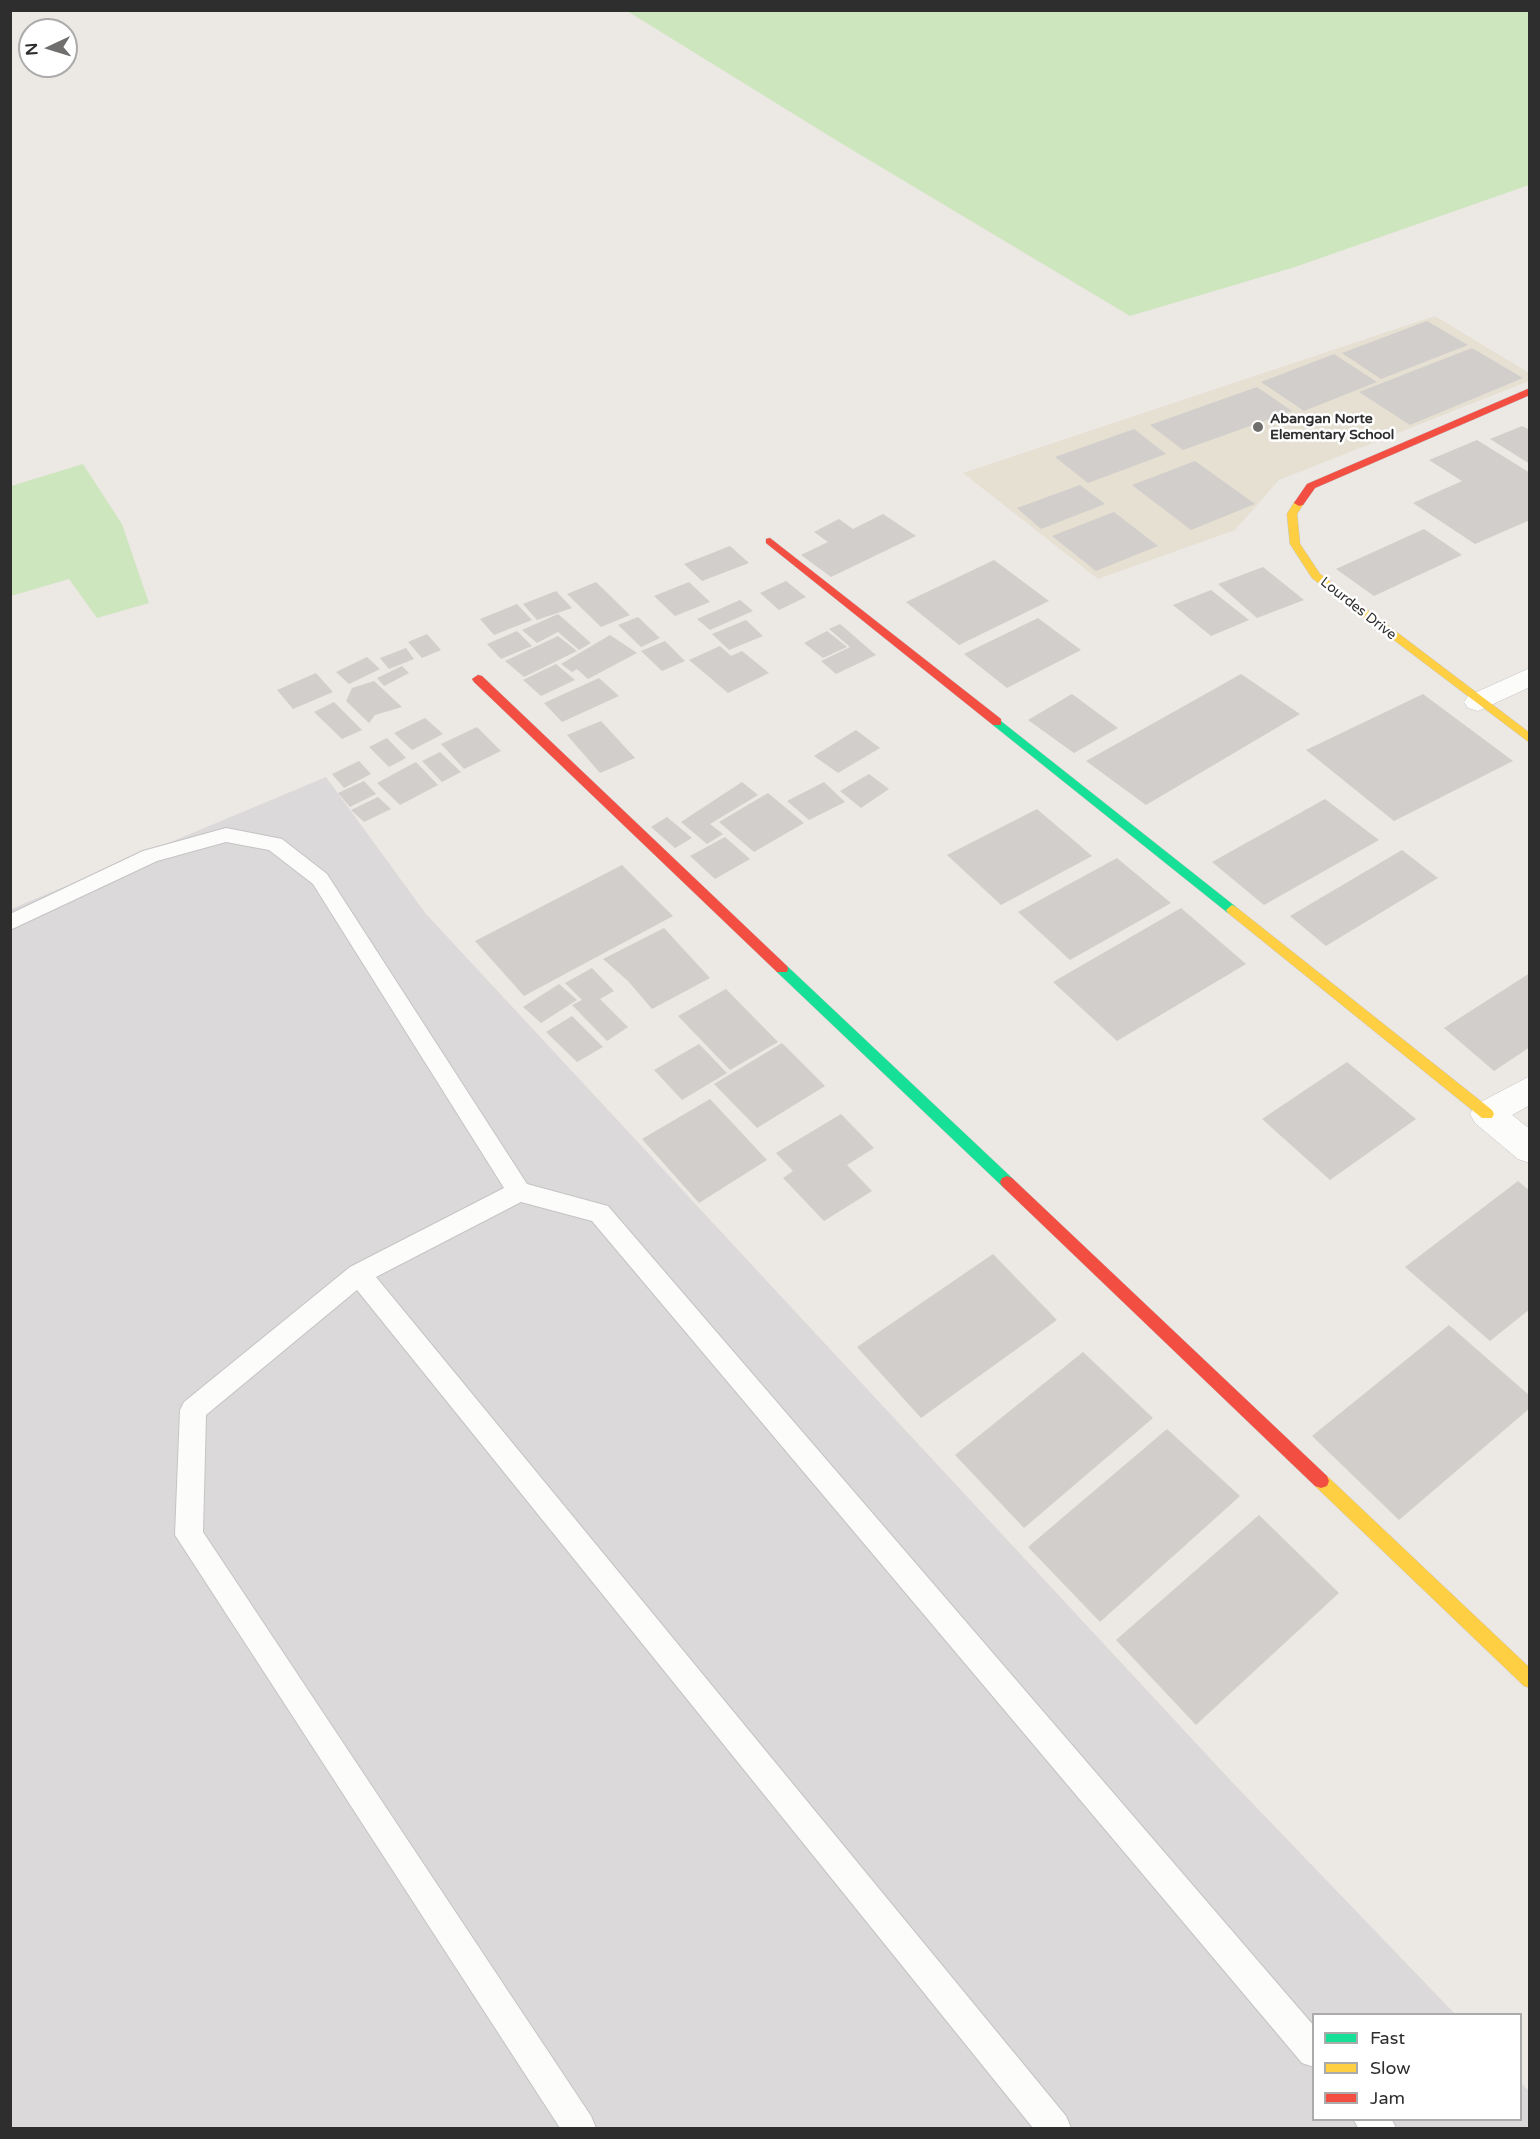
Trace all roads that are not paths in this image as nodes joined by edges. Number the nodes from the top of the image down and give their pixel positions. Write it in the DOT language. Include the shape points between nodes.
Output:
graph roads {
  1 [pos="1530,391"];
  2 [pos="770,541"];
  3 [pos="1530,676"];
  4 [pos="478,678"];
  5 [pos="1478,702"];
  6 [pos="1530,739"];
  7 [pos="10,923"];
  8 [pos="1530,1089"];
  9 [pos="1487,1114"];
  10 [pos="1530,1149"];
  11 [pos="519,1192"];
  12 [pos="358,1274"];
  13 [pos="1530,1680"];
  14 [pos="1312,2049"];
  15 [pos="579,2128"];
  16 [pos="1054,2128"];
  1 -- 5 [label="street, Lourdes Drive" via="1311,486 1292,514 1294,543 1316,576"];
  2 -- 9 [label="street"];
  3 -- 5 [label="street"];
  4 -- 13 [label="street"];
  5 -- 6 [label="street, Lourdes Drive"];
  7 -- 11 [label="lane" via="150,856 226,835 275,844 320,879"];
  8 -- 9 [label="street"];
  9 -- 10 [label="street"];
  11 -- 12 [label="lane"];
  11 -- 14 [label="lane" via="600,1213"];
  12 -- 15 [label="lane" via="193,1410 189,1535"];
  12 -- 16 [label="lane"];
}
